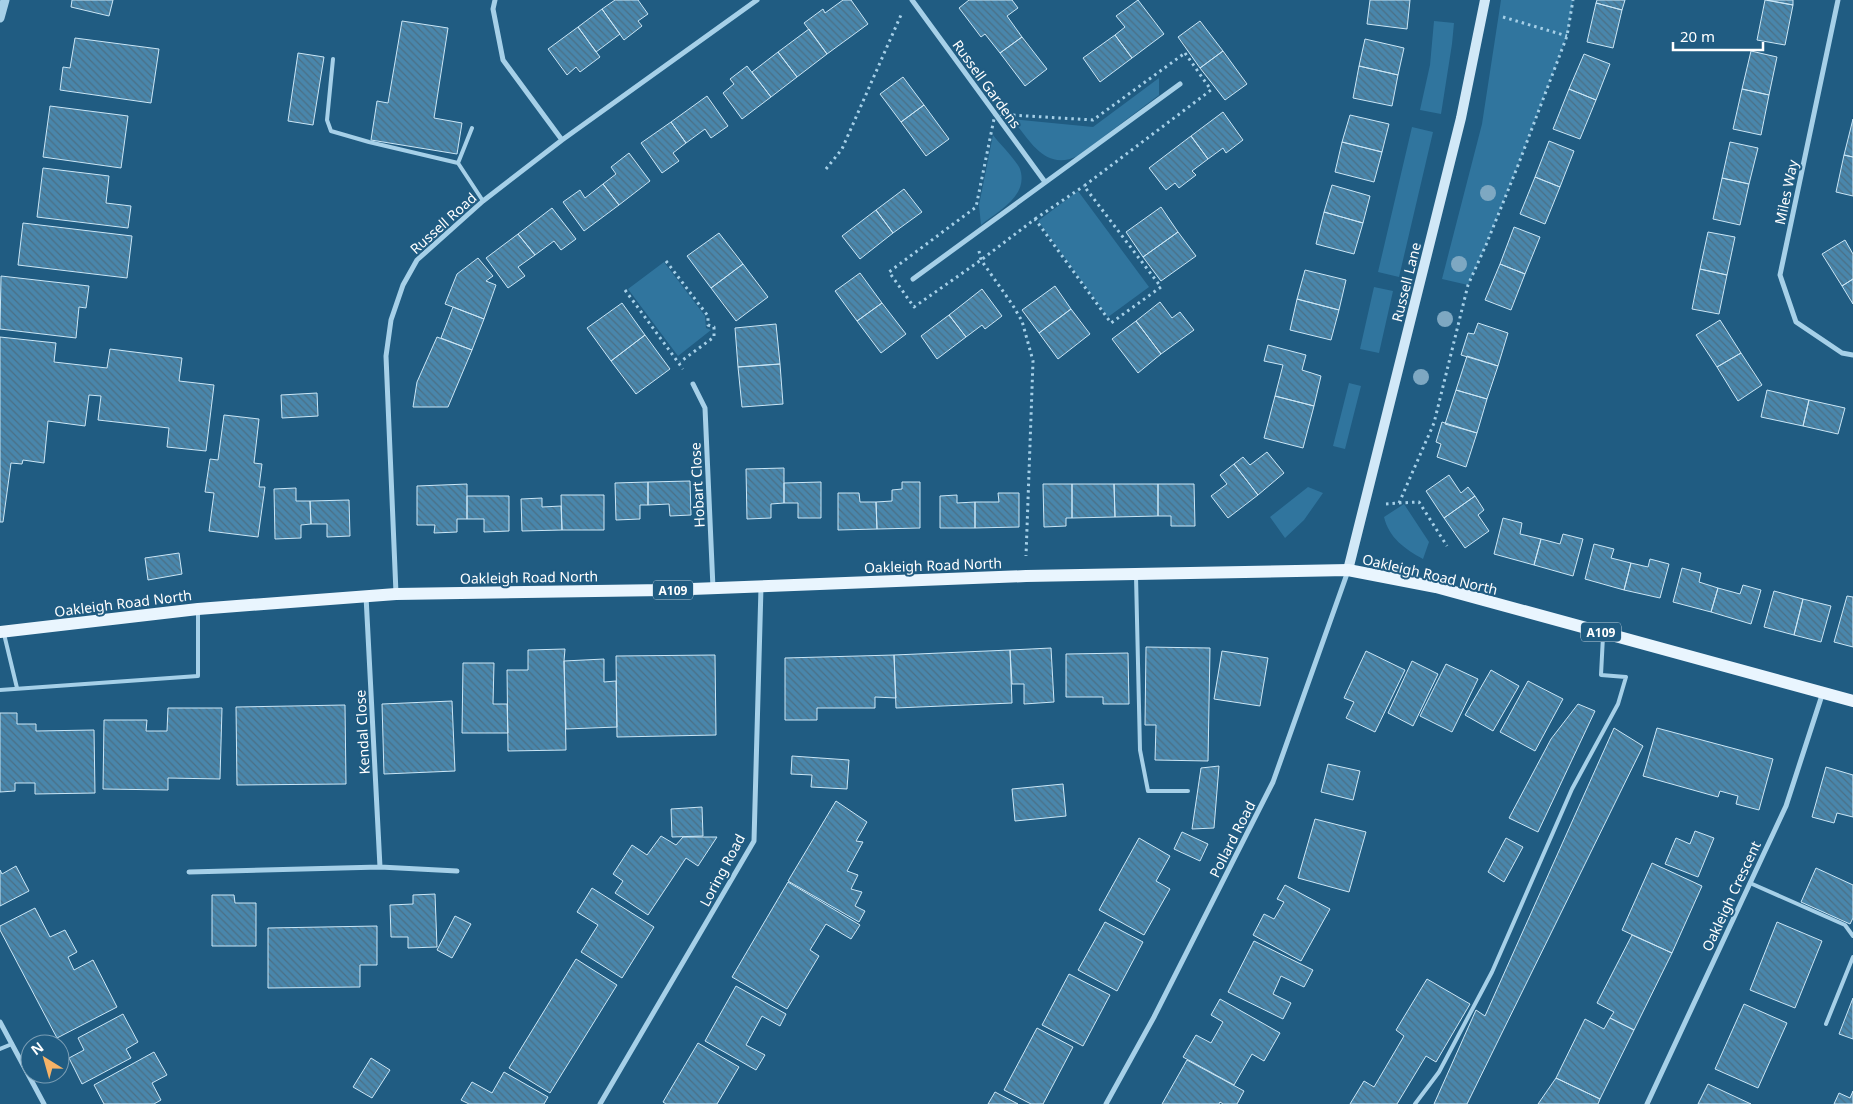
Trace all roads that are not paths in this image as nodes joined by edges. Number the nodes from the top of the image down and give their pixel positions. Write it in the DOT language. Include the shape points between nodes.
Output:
graph roads {
  1 [pos="5,0"];
  2 [pos="494,0"];
  3 [pos="757,0"];
  4 [pos="912,0"];
  5 [pos="1485,0"];
  6 [pos="1838,0"];
  7 [pos="0,18"];
  8 [pos="333,59"];
  9 [pos="1180,84"];
  10 [pos="472,128"];
  11 [pos="562,140"];
  12 [pos="458,163"];
  13 [pos="1045,182"];
  14 [pos="483,201"];
  15 [pos="913,279"];
  16 [pos="1853,355"];
  17 [pos="693,384"];
  18 [pos="1348,570"];
  19 [pos="1136,575"];
  20 [pos="761,587"];
  21 [pos="713,588"];
  22 [pos="396,594"];
  23 [pos="366,595"];
  24 [pos="198,609"];
  25 [pos="2,632"];
  26 [pos="1603,633"];
  27 [pos="17,688"];
  28 [pos="0,690"];
  29 [pos="1823,692"];
  30 [pos="1853,701"];
  31 [pos="1188,791"];
  32 [pos="380,867"];
  33 [pos="457,871"];
  34 [pos="189,872"];
  35 [pos="1750,882"];
  36 [pos="1853,936"];
  37 [pos="1853,957"];
  38 [pos="0,1022"];
  39 [pos="1826,1024"];
  40 [pos="12,1044"];
  41 [pos="0,1050"];
  42 [pos="44,1104"];
  43 [pos="600,1104"];
  44 [pos="1106,1104"];
  45 [pos="1415,1104"];
  46 [pos="1647,1104"];
  1 -- 7 [label="street"];
  2 -- 11 [label="street" via="503,60"];
  3 -- 11 [label="street, Russell Road"];
  4 -- 13 [label="street, Russell Gardens"];
  5 -- 18 [label="main road, Russell Lane" via="1461,118"];
  6 -- 16 [label="street, Miles Way" via="1780,275 1796,322 1842,353"];
  8 -- 12 [label="lane" via="326,120 331,131"];
  9 -- 13 [label="street"];
  10 -- 12 [label="lane"];
  11 -- 14 [label="street, Russell Road"];
  12 -- 14 [label="lane"];
  13 -- 15 [label="street"];
  14 -- 22 [label="street, Russell Road" via="417,260 402,285 391,320 386,356"];
  17 -- 21 [label="street, Hobart Close" via="705,408"];
  18 -- 19 [label="main road, Oakleigh Road North / A109"];
  18 -- 26 [label="main road, Oakleigh Road North / A109" via="1436,587"];
  18 -- 44 [label="street, Pollard Road" via="1273,782 1154,1017"];
  19 -- 20 [label="main road, Oakleigh Road North / A109" via="1026,576"];
  19 -- 31 [label="lane" via="1140,750 1148,791"];
  20 -- 21 [label="main road, Oakleigh Road North / A109"];
  20 -- 43 [label="street, Loring Road" via="754,841"];
  21 -- 22 [label="main road, Oakleigh Road North / A109"];
  22 -- 23 [label="main road, Oakleigh Road North / A109"];
  23 -- 24 [label="main road, Oakleigh Road North / A109"];
  23 -- 32 [label="street, Kendal Close"];
  24 -- 25 [label="main road, Oakleigh Road North / A109"];
  24 -- 27 [label="lane" via="198,676"];
  25 -- 27 [label="lane"];
  26 -- 29 [label="main road, Oakleigh Road North / A109"];
  26 -- 45 [label="lane" via="1600,675 1626,677 1618,704 1572,789 1492,972 1438,1072"];
  27 -- 28 [label="lane"];
  29 -- 30 [label="main road, Oakleigh Road North / A109"];
  29 -- 35 [label="street, Oakleigh Crescent" via="1786,806"];
  32 -- 33 [label="street"];
  32 -- 34 [label="street"];
  35 -- 36 [label="lane" via="1845,925"];
  35 -- 46 [label="street, Oakleigh Crescent"];
  37 -- 39 [label="lane"];
  38 -- 40 [label="street"];
  40 -- 41 [label="lane"];
  40 -- 42 [label="street"];
}
